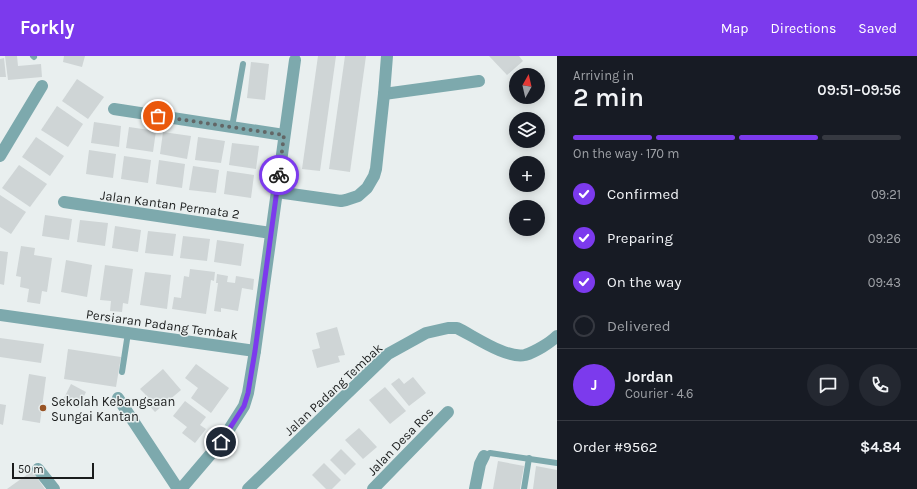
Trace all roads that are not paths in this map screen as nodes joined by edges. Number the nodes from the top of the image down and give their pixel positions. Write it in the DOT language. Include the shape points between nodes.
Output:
graph roads {
  1 [pos="387,56"];
  2 [pos="295,60"];
  3 [pos="243,64"];
  4 [pos="479,81"];
  5 [pos="42,86"];
  6 [pos="384,94"];
  7 [pos="114,109"];
  8 [pos="232,127"];
  9 [pos="284,135"];
  10 [pos="0,156"];
  11 [pos="277,192"];
  12 [pos="64,202"];
  13 [pos="271,233"];
  14 [pos="0,315"];
  15 [pos="128,333"];
  16 [pos="557,336"];
  17 [pos="255,351"];
  18 [pos="122,372"];
  19 [pos="118,398"];
  20 [pos="448,412"];
  21 [pos="484,456"];
  22 [pos="529,458"];
  23 [pos="557,463"];
  24 [pos="38,469"];
  25 [pos="54,489"];
  26 [pos="180,489"];
  27 [pos="248,489"];
  28 [pos="373,489"];
  29 [pos="476,489"];
  30 [pos="524,489"];
  1 -- 6 [label="street"];
  2 -- 9 [label="street"];
  3 -- 8 [label="lane"];
  4 -- 6 [label="street"];
  5 -- 10 [label="street"];
  6 -- 11 [label="street" via="376,169 367,188 358,196 341,201"];
  7 -- 8 [label="street"];
  8 -- 9 [label="street"];
  9 -- 11 [label="street"];
  11 -- 13 [label="street"];
  12 -- 13 [label="street, Jalan Kantan Permata 2"];
  13 -- 17 [label="street"];
  14 -- 15 [label="street, Persiaran Padang Tembak"];
  15 -- 17 [label="street, Persiaran Padang Tembak"];
  15 -- 18 [label="lane"];
  16 -- 27 [label="street, Jalan Padang Tembak" via="550,343 525,355 508,354 457,328 426,333 388,354"];
  17 -- 26 [label="street" via="244,406 221,442"];
  19 -- 26 [label="street"];
  20 -- 28 [label="street, Jalan Desa Ros"];
  21 -- 22 [label="lane" via="490,453"];
  21 -- 29 [label="street" via="480,464"];
  22 -- 23 [label="lane"];
  22 -- 30 [label="lane"];
  24 -- 25 [label="street"];
}
